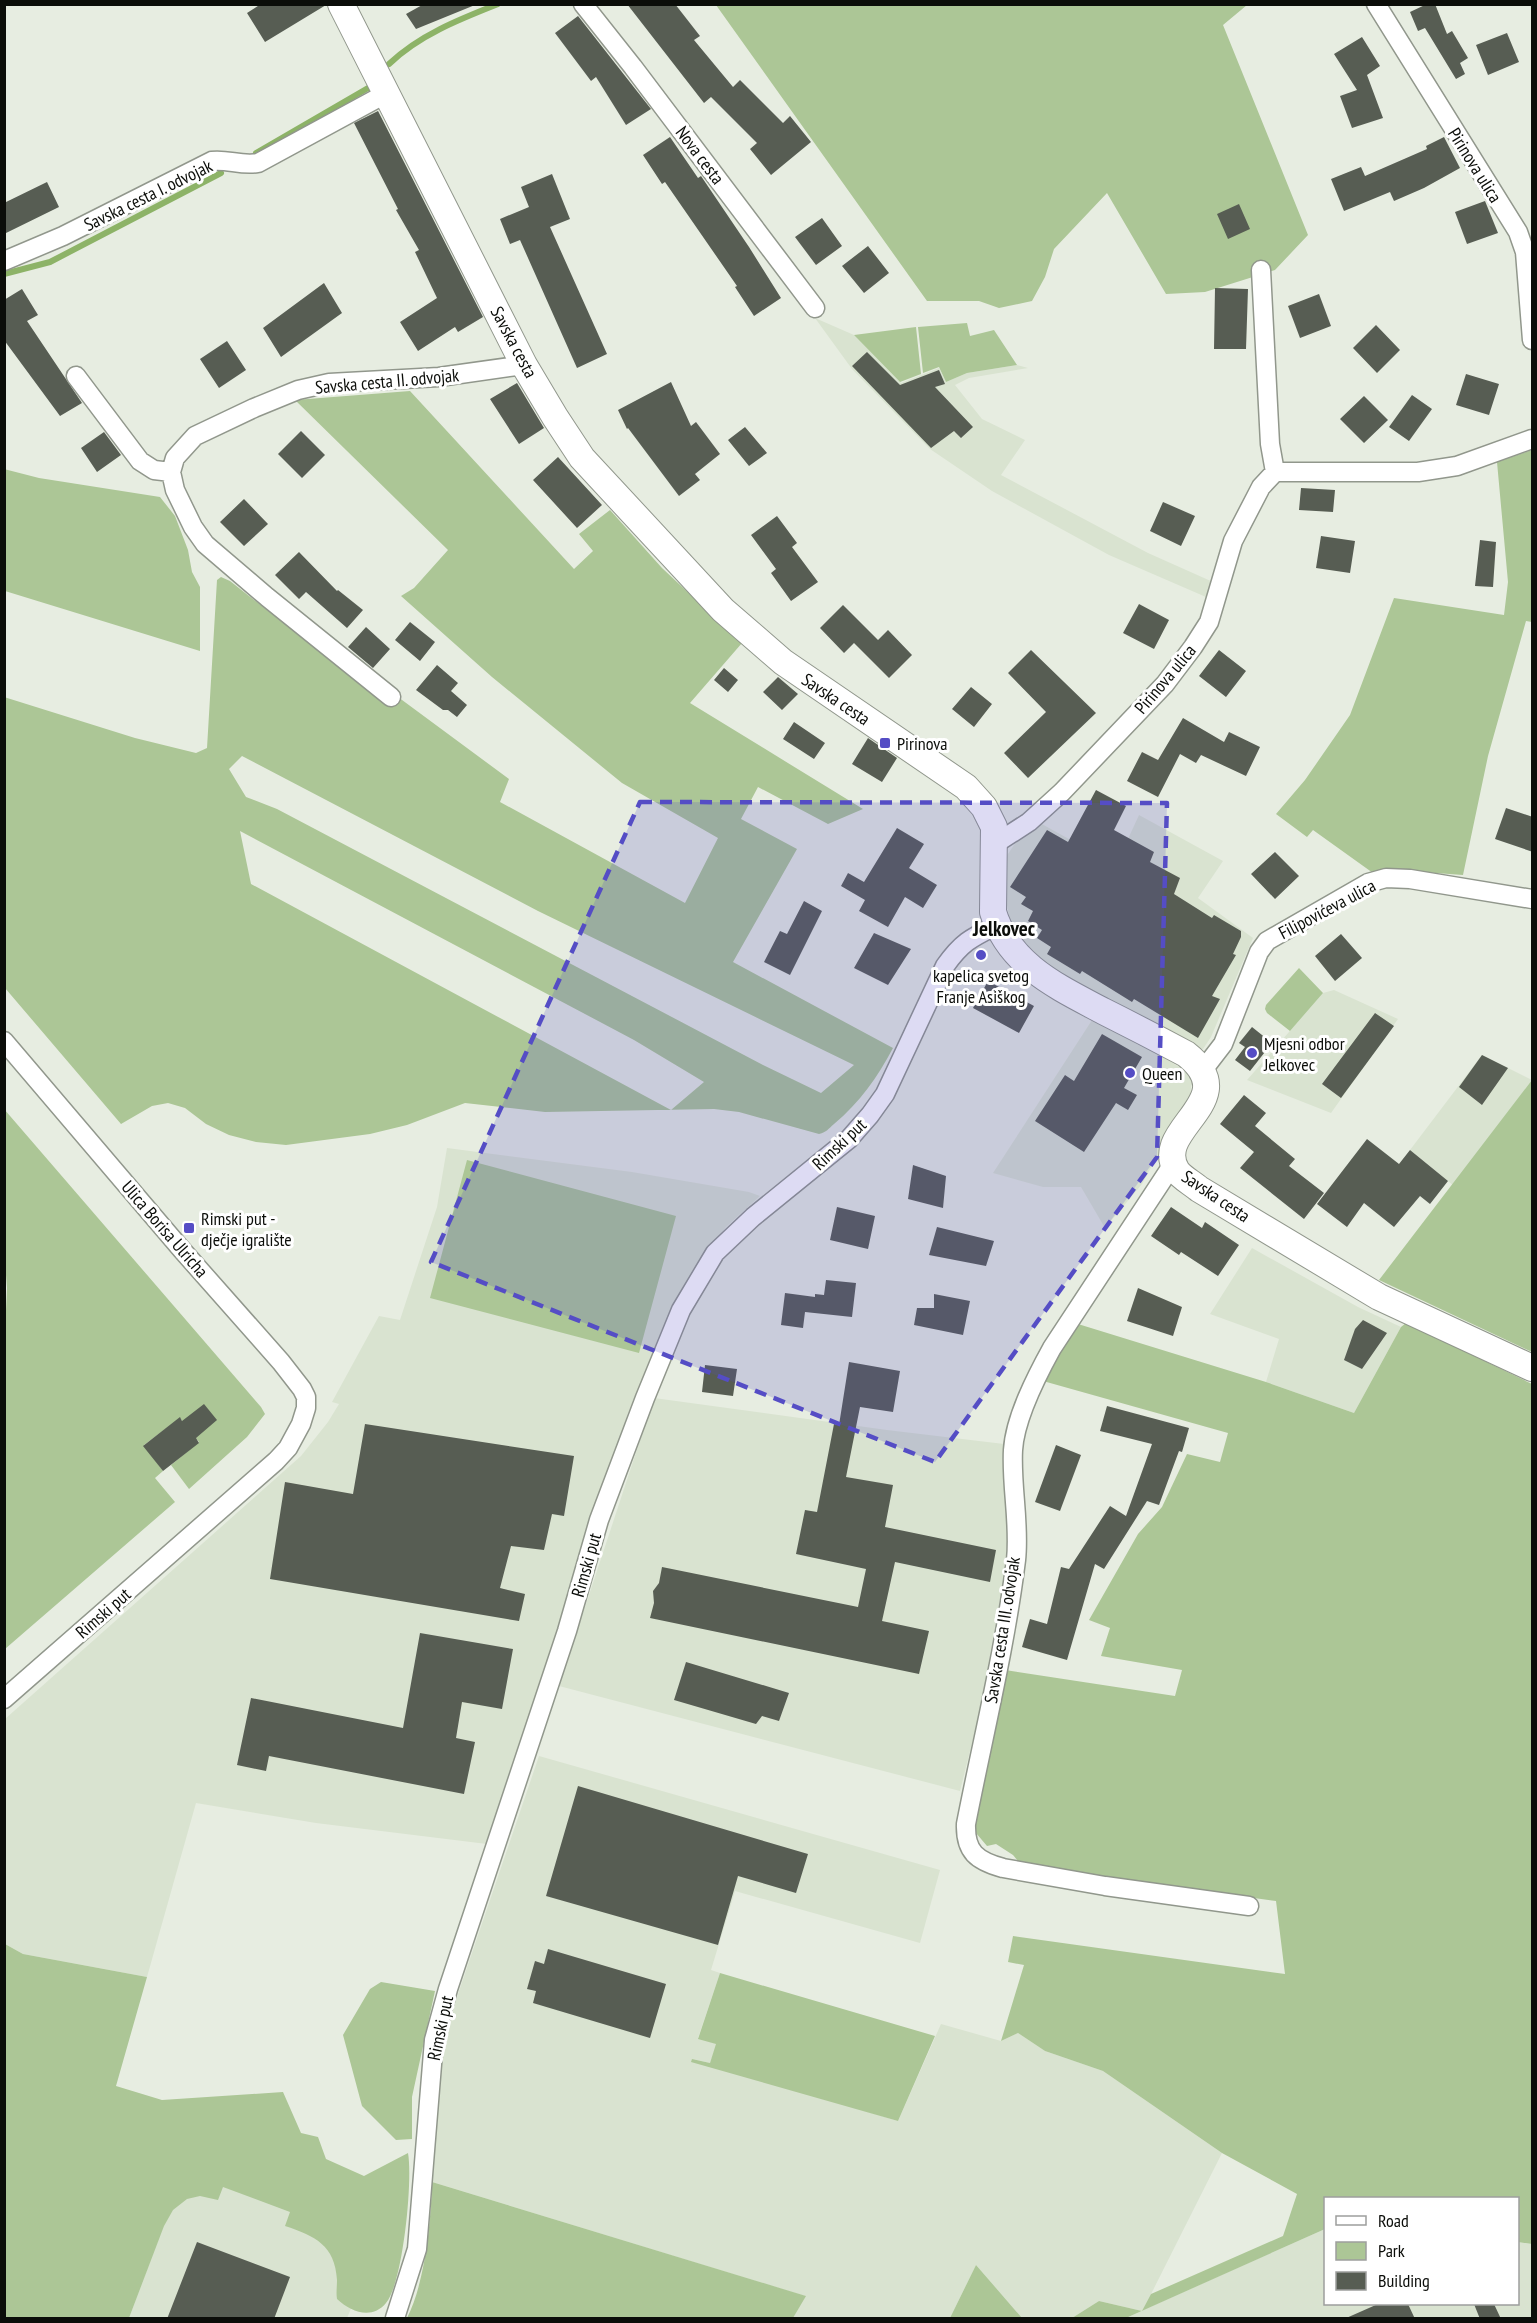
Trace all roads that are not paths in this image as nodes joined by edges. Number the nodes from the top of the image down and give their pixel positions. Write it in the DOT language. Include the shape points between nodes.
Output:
graph roads {
  1 [pos="341,4"];
  2 [pos="583,4"];
  3 [pos="1376,4"];
  4 [pos="387,93"];
  5 [pos="1525,234"];
  6 [pos="4,261"];
  7 [pos="1261,270"];
  8 [pos="815,308"];
  9 [pos="1533,340"];
  10 [pos="524,365"];
  11 [pos="76,376"];
  12 [pos="1533,439"];
  13 [pos="171,472"];
  14 [pos="1275,472"];
  15 [pos="391,697"];
  16 [pos="995,844"];
  17 [pos="1533,899"];
  18 [pos="997,925"];
  19 [pos="4,1041"];
  20 [pos="1203,1070"];
  21 [pos="1173,1164"];
  22 [pos="1533,1368"];
  23 [pos="301,1424"];
  24 [pos="4,1699"];
  25 [pos="1248,1906"];
  26 [pos="395,2319"];
  1 -- 4 [label="street, Savska cesta"];
  2 -- 8 [label="street, Nova cesta"];
  3 -- 5 [label="street, Pirinova ulica"];
  4 -- 6 [label="street, Savska cesta I. odvojak" via="258,163 212,161 63,236"];
  4 -- 10 [label="street, Savska cesta"];
  5 -- 9 [label="street, Pirinova ulica"];
  7 -- 14 [label="street" via="1270,444"];
  10 -- 13 [label="street, Savska cesta II. odvojak" via="439,377 329,383 298,390 195,436 175,458"];
  10 -- 16 [label="street, Savska cesta" via="582,458 723,609 791,668 966,787 984,807 994,827"];
  11 -- 13 [label="street" via="140,461 154,470"];
  12 -- 14 [label="street" via="1457,466 1418,472"];
  13 -- 15 [label="street" via="175,490 205,544"];
  14 -- 16 [label="street, Pirinova ulica" via="1261,486 1233,540 1209,622 1193,647 1165,684 1062,792 1029,822"];
  16 -- 18 [label="street, Savska cesta" via="992,894"];
  17 -- 20 [label="street, Filipovićeva ulica" via="1410,879 1386,878 1368,883 1267,942 1259,951 1223,1044"];
  18 -- 20 [label="street, Savska cesta" via="1018,957 1055,986 1186,1054"];
  18 -- 26 [label="street, Rimski put" via="967,940 945,966 885,1094 870,1115 849,1139 715,1253 681,1310 598,1520 567,1631 448,1989 434,2040 417,2249"];
  19 -- 23 [label="street, Ulica Borisa Ulricha" via="281,1362 306,1397"];
  20 -- 21 [label="street, Savska cesta" via="1207,1088 1204,1098 1174,1146"];
  21 -- 22 [label="street, Savska cesta" via="1198,1189 1379,1297"];
  21 -- 25 [label="street, Savska cesta III. odvojak" via="1052,1348 1036,1375 1021,1418 1013,1449 1016,1558 966,1840 980,1858 1003,1868"];
  23 -- 24 [label="street, Rimski put" via="276,1461"];
}
